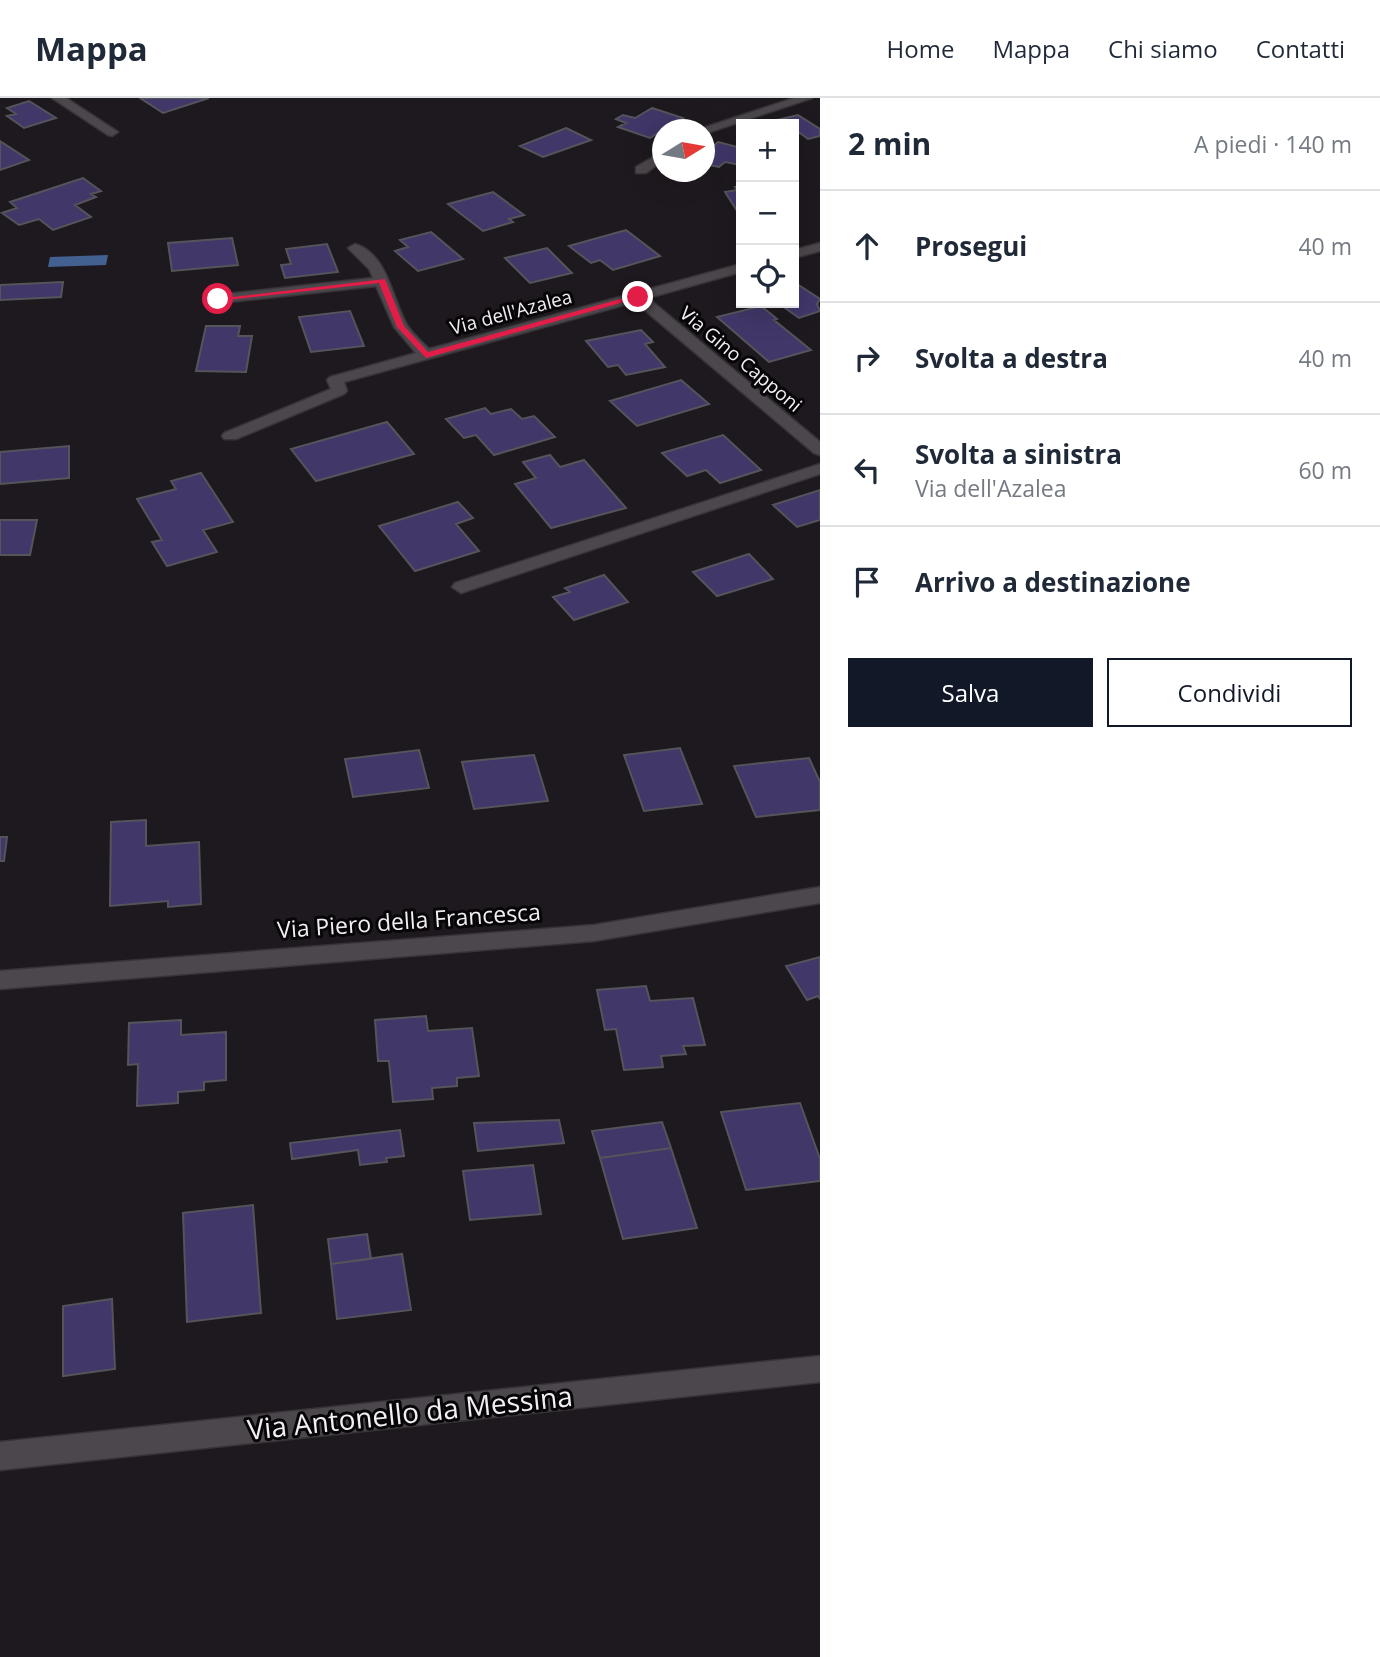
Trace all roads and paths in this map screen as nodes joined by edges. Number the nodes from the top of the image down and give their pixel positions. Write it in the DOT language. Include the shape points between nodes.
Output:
graph roads {
  1 [pos="58,98"];
  2 [pos="806,98"];
  3 [pos="715,126"];
  4 [pos="112,132"];
  5 [pos="652,163"];
  6 [pos="641,170"];
  7 [pos="820,247"];
  8 [pos="355,248"];
  9 [pos="799,253"];
  10 [pos="736,269"];
  11 [pos="382,281"];
  12 [pos="638,297"];
  13 [pos="218,299"];
  14 [pos="426,355"];
  15 [pos="230,436"];
  16 [pos="820,450"];
  17 [pos="820,469"];
  18 [pos="461,587"];
  19 [pos="820,895"];
  20 [pos="0,979"];
  21 [pos="820,1369"];
  22 [pos="0,1456"];
  1 -- 4 [label="street"];
  2 -- 3 [label="street"];
  5 -- 6 [label="street"];
  7 -- 9 [label="street"];
  8 -- 11 [label="street"];
  10 -- 12 [label="street, Via dell'Azalea"];
  11 -- 13 [label="street"];
  11 -- 14 [label="street" via="401,327"];
  12 -- 14 [label="street, Via dell'Azalea"];
  12 -- 16 [label="street, Via Gino Capponi"];
  14 -- 15 [label="street, Via dell'Azalea" via="335,380 339,391"];
  17 -- 18 [label="street"];
  19 -- 20 [label="street, Via Piero della Francesca" via="594,933"];
  21 -- 22 [label="street, Via Antonello da Messina"];
}
